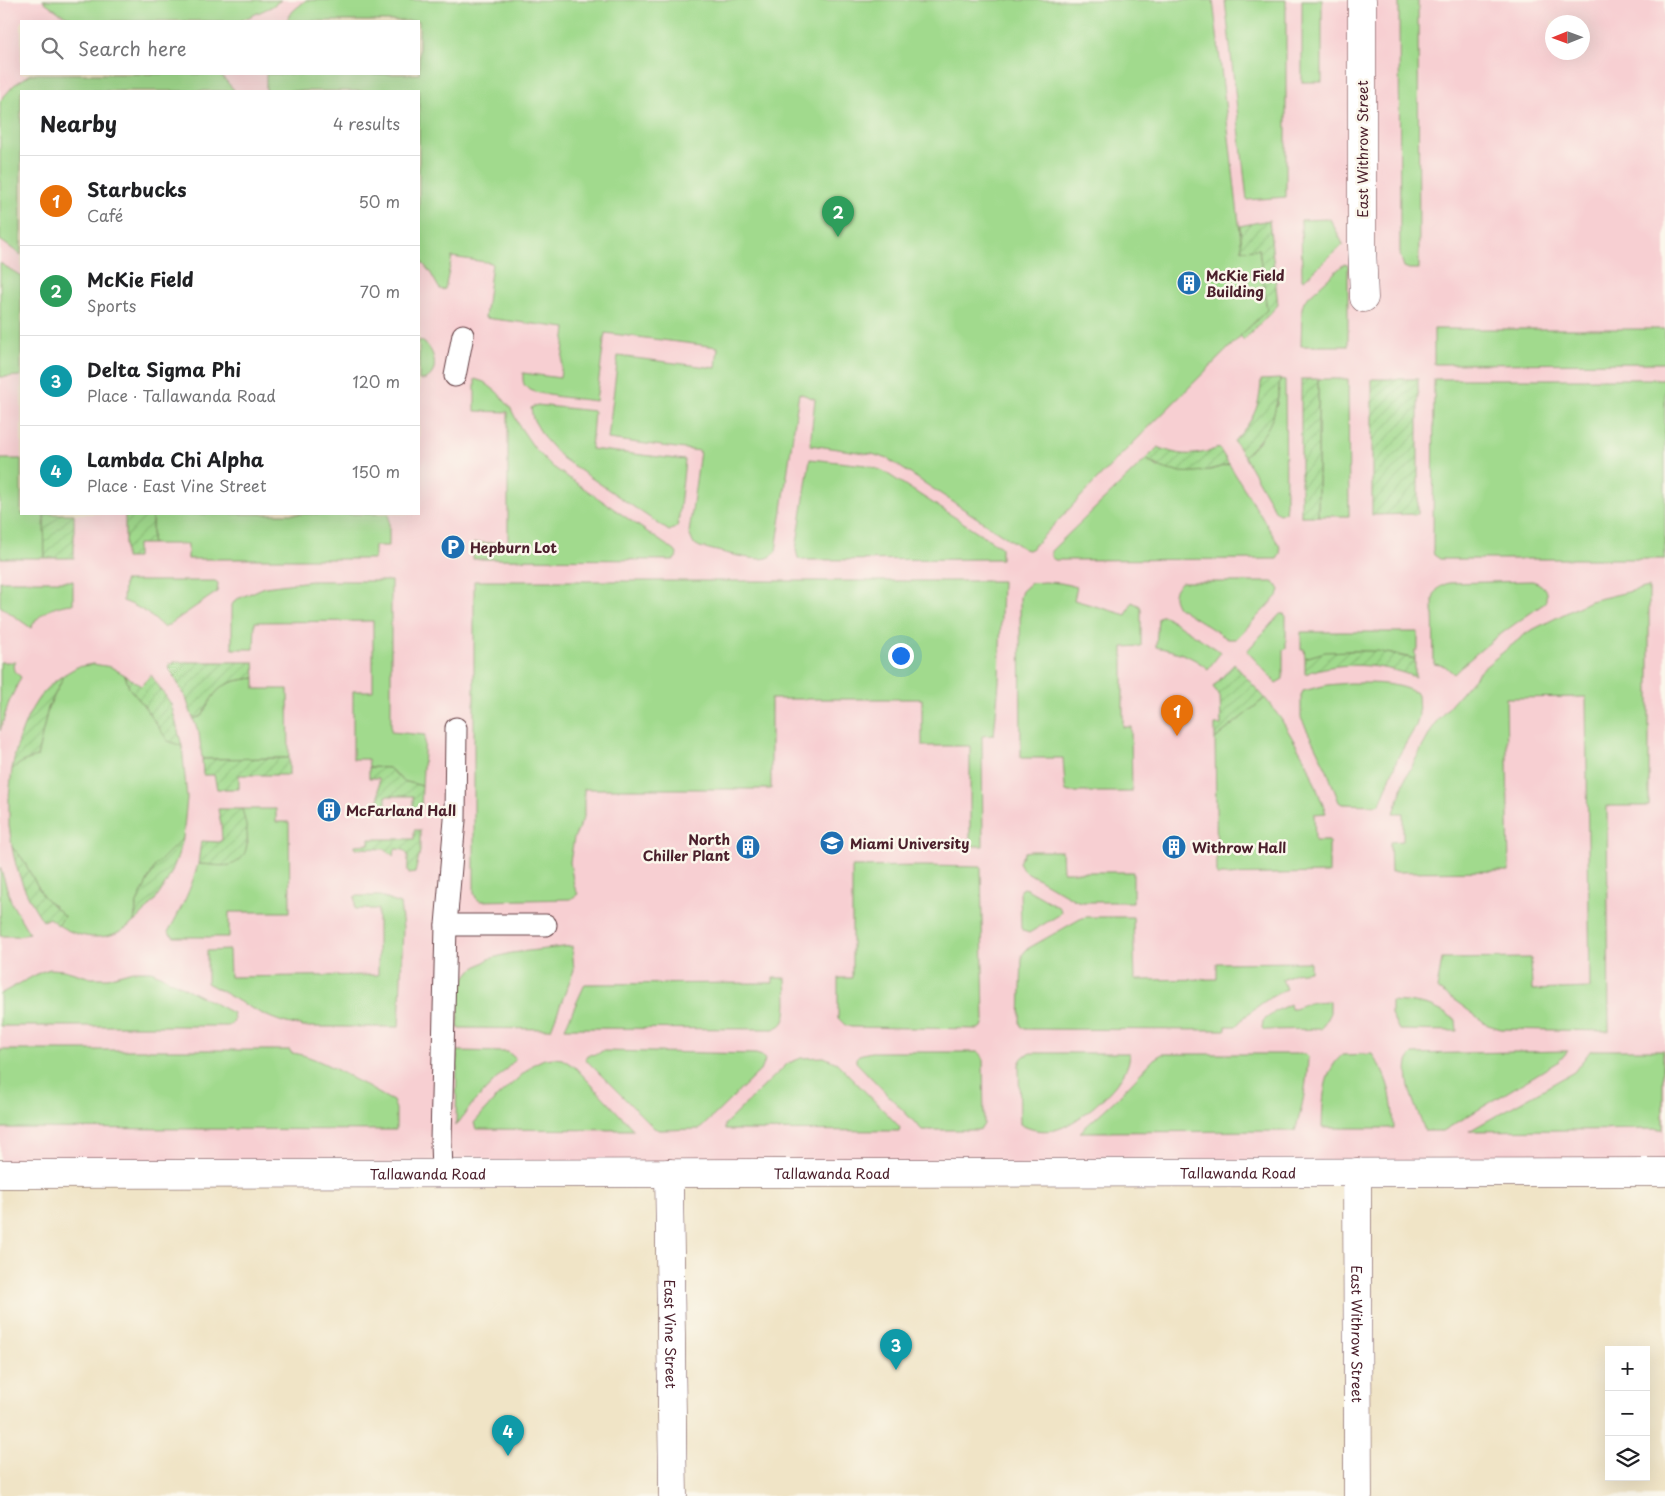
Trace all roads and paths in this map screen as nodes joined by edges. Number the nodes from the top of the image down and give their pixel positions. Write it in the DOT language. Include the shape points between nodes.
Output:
graph roads {
  1 [pos="1362,0"];
  2 [pos="1364,298"];
  3 [pos="463,335"];
  4 [pos="455,376"];
  5 [pos="456,728"];
  6 [pos="446,924"];
  7 [pos="546,925"];
  8 [pos="1357,1172"];
  9 [pos="1665,1172"];
  10 [pos="669,1173"];
  11 [pos="0,1174"];
  12 [pos="442,1174"];
  13 [pos="673,1496"];
  14 [pos="1358,1496"];
  1 -- 2 [label="street, East Withrow Street"];
  3 -- 4 [label="lane"];
  5 -- 6 [label="lane" via="455,820"];
  6 -- 7 [label="lane"];
  6 -- 12 [label="lane"];
  8 -- 9 [label="street, Tallawanda Road"];
  8 -- 10 [label="street, Tallawanda Road"];
  8 -- 14 [label="street, East Withrow Street"];
  10 -- 12 [label="street, Tallawanda Road"];
  10 -- 13 [label="street, East Vine Street"];
  11 -- 12 [label="street, Tallawanda Road"];
}
